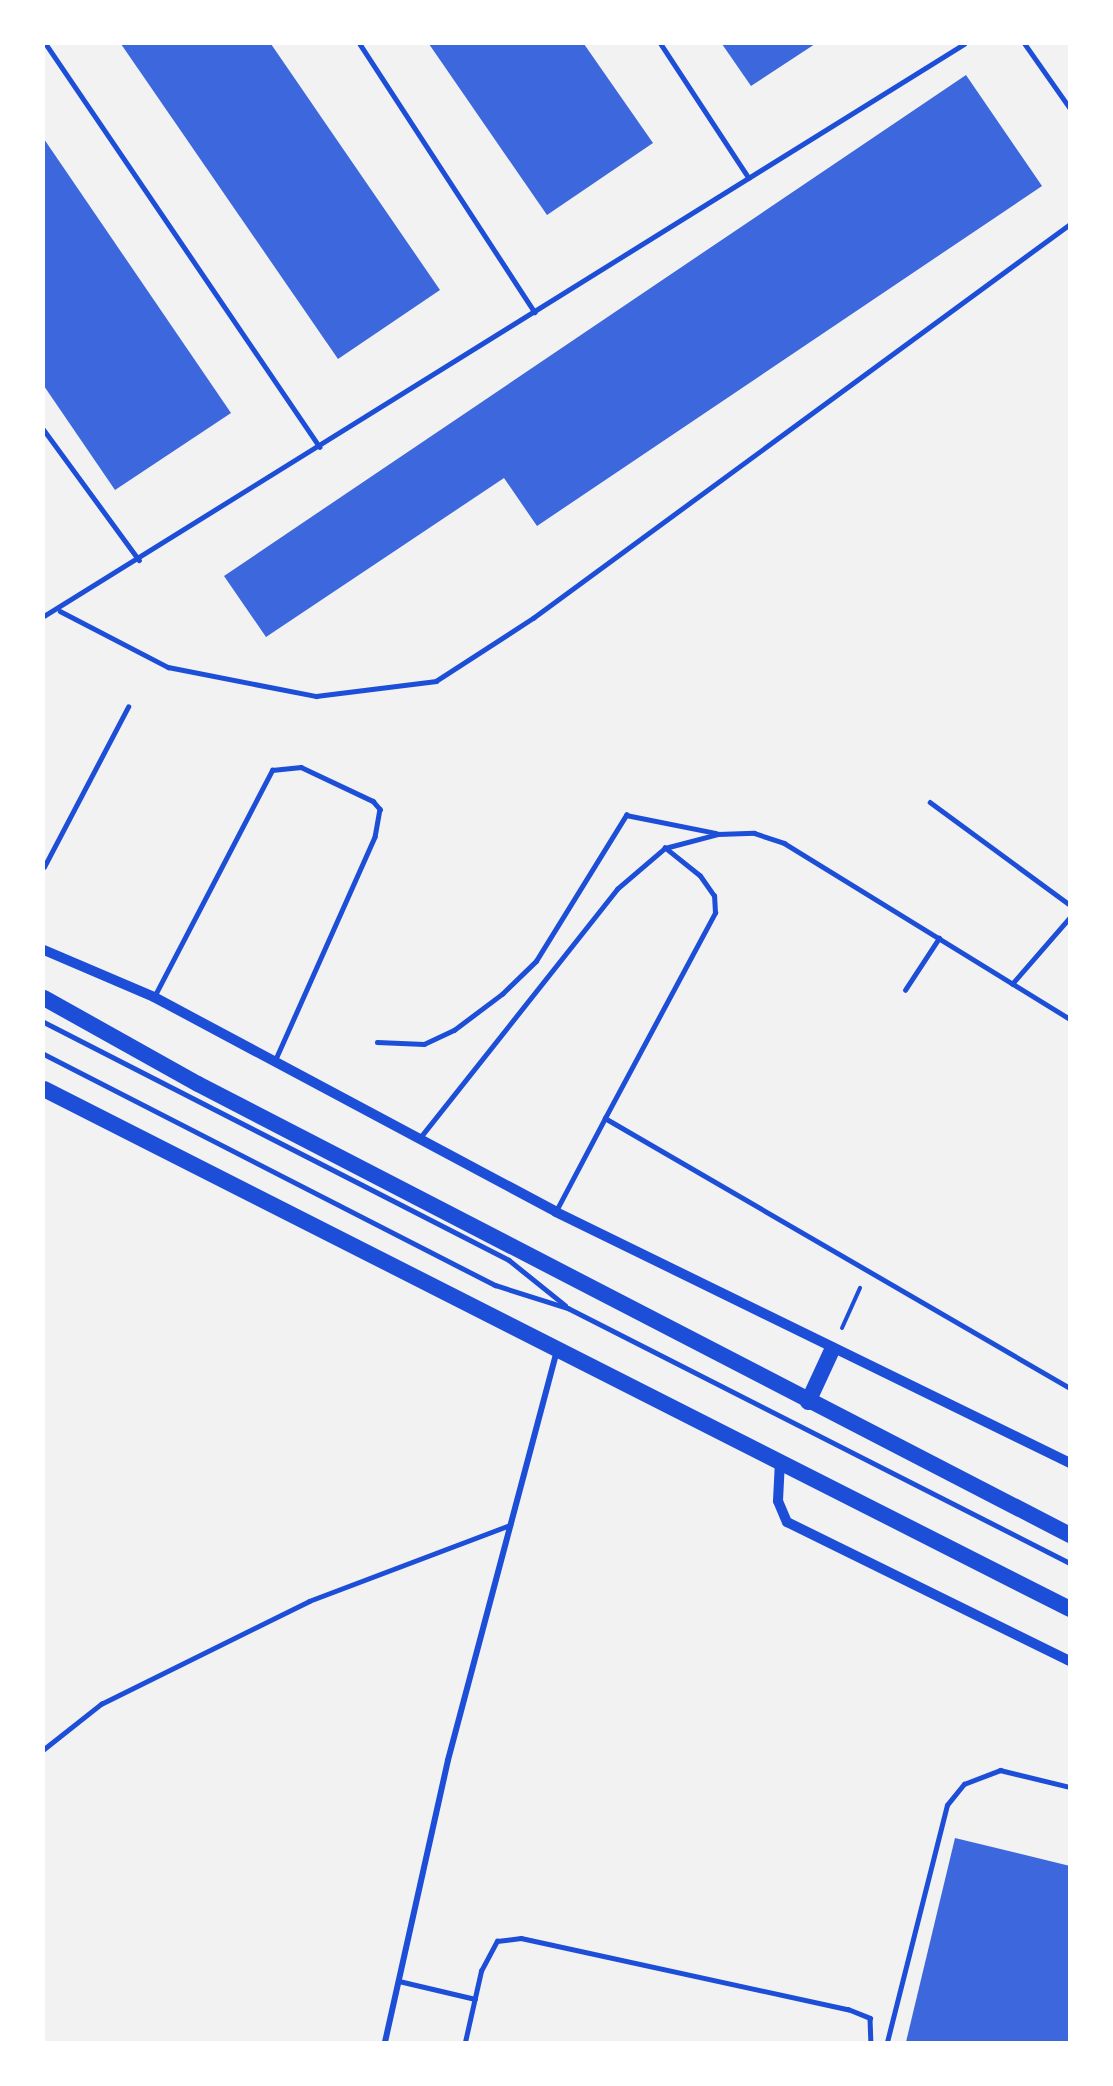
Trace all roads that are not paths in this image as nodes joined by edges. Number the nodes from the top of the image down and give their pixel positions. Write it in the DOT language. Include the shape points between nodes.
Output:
graph roads {
  1 [pos="46,44"];
  2 [pos="360,44"];
  3 [pos="661,44"];
  4 [pos="964,44"];
  5 [pos="1025,44"];
  6 [pos="957,45"];
  7 [pos="1070,108"];
  8 [pos="749,178"];
  9 [pos="1070,224"];
  10 [pos="535,312"];
  11 [pos="44,430"];
  12 [pos="320,447"];
  13 [pos="139,560"];
  14 [pos="60,611"];
  15 [pos="44,616"];
  16 [pos="128,707"];
  17 [pos="930,802"];
  18 [pos="718,834"];
  19 [pos="665,848"];
  20 [pos="44,867"];
  21 [pos="1070,905"];
  22 [pos="1070,917"];
  23 [pos="939,938"];
  24 [pos="44,951"];
  25 [pos="1012,984"];
  26 [pos="905,990"];
  27 [pos="154,997"];
  28 [pos="44,998"];
  29 [pos="1070,1019"];
  30 [pos="44,1022"];
  31 [pos="377,1042"];
  32 [pos="44,1054"];
  33 [pos="275,1062"];
  34 [pos="44,1089"];
  35 [pos="605,1118"];
  36 [pos="418,1140"];
  37 [pos="556,1212"];
  38 [pos="568,1308"];
  39 [pos="558,1347"];
  40 [pos="832,1350"];
  41 [pos="1070,1388"];
  42 [pos="808,1402"];
  43 [pos="780,1461"];
  44 [pos="1070,1463"];
  45 [pos="510,1525"];
  46 [pos="1070,1535"];
  47 [pos="1070,1563"];
  48 [pos="1070,1609"];
  49 [pos="1070,1661"];
  50 [pos="44,1749"];
  51 [pos="1070,1787"];
  52 [pos="399,1982"];
  53 [pos="475,1998"];
  54 [pos="385,2043"];
  55 [pos="465,2043"];
  56 [pos="871,2043"];
  57 [pos="887,2043"];
  1 -- 12 [label="lane"];
  2 -- 10 [label="lane"];
  3 -- 8 [label="lane"];
  4 -- 6 [label="lane"];
  5 -- 7 [label="lane"];
  6 -- 8 [label="lane"];
  8 -- 10 [label="lane"];
  9 -- 14 [label="lane" via="533,618 436,681 304,694 168,667"];
  10 -- 12 [label="lane"];
  11 -- 13 [label="lane"];
  12 -- 13 [label="lane"];
  13 -- 14 [label="lane"];
  14 -- 15 [label="lane"];
  16 -- 20 [label="lane"];
  17 -- 21 [label="lane"];
  18 -- 19 [label="lane"];
  18 -- 23 [label="lane" via="754,832 784,843"];
  18 -- 31 [label="lane" via="626,815 542,951 502,994 454,1030 424,1044"];
  19 -- 35 [label="lane" via="700,876 714,896 715,913"];
  19 -- 36 [label="lane" via="617,889"];
  22 -- 25 [label="lane"];
  23 -- 25 [label="lane"];
  23 -- 26 [label="lane"];
  24 -- 27 [label="street"];
  25 -- 29 [label="lane"];
  27 -- 33 [label="street"];
  27 -- 33 [label="lane" via="272,770 300,767 373,801 380,809 375,837"];
  28 -- 42 [label="highway"];
  30 -- 38 [label="lane" via="509,1260"];
  32 -- 38 [label="lane" via="495,1286"];
  33 -- 36 [label="street"];
  34 -- 39 [label="highway"];
  35 -- 37 [label="lane"];
  35 -- 41 [label="lane"];
  36 -- 37 [label="street"];
  37 -- 40 [label="street"];
  38 -- 47 [label="lane"];
  39 -- 43 [label="highway"];
  39 -- 45 [label="street"];
  40 -- 42 [label="highway"];
  40 -- 44 [label="street"];
  42 -- 46 [label="highway"];
  43 -- 48 [label="highway"];
  43 -- 49 [label="street" via="778,1501 787,1522"];
  45 -- 50 [label="lane" via="309,1601 101,1704"];
  45 -- 52 [label="street" via="448,1760"];
  51 -- 57 [label="lane" via="1000,1770 964,1784 947,1805"];
  52 -- 53 [label="lane"];
  52 -- 54 [label="street"];
  53 -- 55 [label="lane"];
  53 -- 56 [label="lane" via="497,1941 521,1938 848,2009 870,2018"];
}
